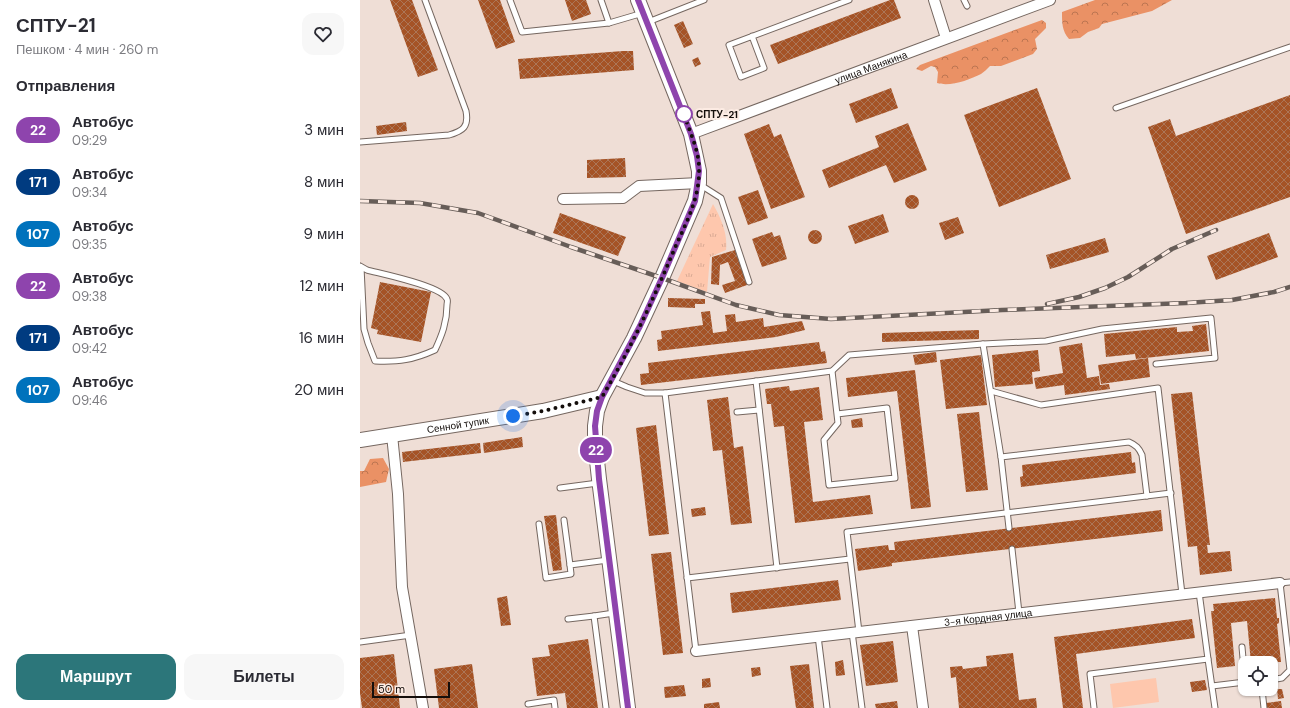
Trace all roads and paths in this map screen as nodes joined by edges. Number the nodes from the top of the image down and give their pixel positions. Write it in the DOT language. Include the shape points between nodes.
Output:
graph roads {
  1 [pos="425,0"];
  2 [pos="510,0"];
  3 [pos="601,0"];
  4 [pos="638,0"];
  5 [pos="704,0"];
  6 [pos="849,0"];
  7 [pos="934,0"];
  8 [pos="964,0"];
  9 [pos="1050,0"];
  10 [pos="1036,2"];
  11 [pos="966,6"];
  12 [pos="645,18"];
  13 [pos="610,23"];
  14 [pos="752,36"];
  15 [pos="946,38"];
  16 [pos="1290,47"];
  17 [pos="1116,108"];
  18 [pos="691,134"];
  19 [pos="360,142"];
  20 [pos="698,184"];
  21 [pos="563,199"];
  22 [pos="360,266"];
  23 [pos="749,282"];
  24 [pos="984,344"];
  25 [pos="1156,364"];
  26 [pos="832,371"];
  27 [pos="612,380"];
  28 [pos="756,381"];
  29 [pos="991,391"];
  30 [pos="665,393"];
  31 [pos="602,397"];
  32 [pos="759,410"];
  33 [pos="737,412"];
  34 [pos="837,414"];
  35 [pos="392,435"];
  36 [pos="360,440"];
  37 [pos="1001,457"];
  38 [pos="599,483"];
  39 [pos="560,488"];
  40 [pos="1171,493"];
  41 [pos="1147,496"];
  42 [pos="1007,513"];
  43 [pos="564,520"];
  44 [pos="539,524"];
  45 [pos="1009,528"];
  46 [pos="1012,549"];
  47 [pos="850,559"];
  48 [pos="609,560"];
  49 [pos="570,565"];
  50 [pos="777,568"];
  51 [pos="687,578"];
  52 [pos="1285,582"];
  53 [pos="1199,592"];
  54 [pos="1182,594"];
  55 [pos="615,613"];
  56 [pos="1019,613"];
  57 [pos="594,616"];
  58 [pos="568,619"];
  59 [pos="912,626"];
  60 [pos="855,632"];
  61 [pos="411,635"];
  62 [pos="818,636"];
  63 [pos="360,642"];
  64 [pos="1242,647"];
  65 [pos="696,651"];
  66 [pos="1243,656"];
  67 [pos="1208,658"];
  68 [pos="1278,679"];
  69 [pos="1238,683"];
  70 [pos="1212,686"];
  71 [pos="1263,696"];
  72 [pos="528,704"];
  73 [pos="422,708"];
  74 [pos="555,708"];
  75 [pos="606,708"];
  76 [pos="628,708"];
  77 [pos="827,708"];
  78 [pos="862,708"];
  79 [pos="923,708"];
  80 [pos="1094,708"];
  81 [pos="1215,708"];
  82 [pos="1264,708"];
  1 -- 19 [label="lane" via="466,111 466,126 459,132 449,135"];
  2 -- 13 [label="lane" via="522,32"];
  3 -- 13 [label="lane"];
  4 -- 12 [label="main road"];
  5 -- 12 [label="lane"];
  6 -- 14 [label="lane"];
  7 -- 15 [label="street"];
  8 -- 11 [label="lane"];
  9 -- 10 [label="street, улица Манякина"];
  10 -- 15 [label="street, улица Манякина"];
  12 -- 13 [label="lane"];
  12 -- 18 [label="main road"];
  14 -- 14 [label="lane" via="764,68 741,77 729,45"];
  15 -- 18 [label="street, улица Манякина"];
  16 -- 17 [label="lane"];
  18 -- 20 [label="main road" via="697,156"];
  20 -- 21 [label="street" via="639,186 623,198"];
  20 -- 23 [label="lane" via="720,198"];
  20 -- 27 [label="main road" via="695,201 662,278"];
  22 -- 22 [label="lane" via="364,329 376,361 394,362 419,357 435,350 443,333 447,314 447,299 440,291"];
  24 -- 25 [label="lane" via="1046,341 1102,329 1211,318 1215,358"];
  24 -- 26 [label="lane" via="849,355"];
  24 -- 29 [label="lane"];
  26 -- 28 [label="lane"];
  26 -- 34 [label="lane"];
  27 -- 30 [label="lane" via="645,393"];
  27 -- 31 [label="main road"];
  28 -- 30 [label="lane"];
  28 -- 32 [label="lane"];
  29 -- 37 [label="lane"];
  29 -- 40 [label="lane" via="1041,405 1158,388"];
  30 -- 51 [label="lane"];
  31 -- 35 [label="main road, Сенной тупик" via="543,411"];
  31 -- 38 [label="main road" via="595,426"];
  32 -- 33 [label="lane"];
  32 -- 50 [label="lane"];
  34 -- 34 [label="lane" via="838,422 824,440 829,485 895,478 887,408"];
  35 -- 36 [label="main road, Сенной тупик"];
  35 -- 61 [label="street" via="398,494 402,586"];
  37 -- 41 [label="lane" via="1129,442 1140,449"];
  37 -- 42 [label="lane"];
  38 -- 39 [label="lane"];
  38 -- 48 [label="main road"];
  40 -- 41 [label="lane"];
  40 -- 54 [label="lane"];
  41 -- 42 [label="lane"];
  42 -- 45 [label="lane"];
  42 -- 47 [label="lane" via="847,532"];
  43 -- 49 [label="lane"];
  44 -- 49 [label="lane" via="546,578 571,574"];
  46 -- 56 [label="lane"];
  47 -- 50 [label="lane"];
  47 -- 60 [label="lane"];
  48 -- 49 [label="lane"];
  48 -- 55 [label="main road"];
  50 -- 51 [label="lane"];
  51 -- 65 [label="lane"];
  52 -- 53 [label="street, 3-я Кордная улица"];
  52 -- 68 [label="lane" via="1290,670"];
  53 -- 54 [label="street, 3-я Кордная улица"];
  53 -- 67 [label="lane"];
  54 -- 56 [label="street, 3-я Кордная улица"];
  55 -- 57 [label="lane"];
  55 -- 76 [label="main road"];
  56 -- 59 [label="street, 3-я Кордная улица"];
  57 -- 58 [label="lane"];
  57 -- 75 [label="lane"];
  59 -- 60 [label="street, 3-я Кордная улица"];
  59 -- 79 [label="street"];
  60 -- 62 [label="street, 3-я Кордная улица"];
  60 -- 78 [label="lane"];
  61 -- 63 [label="lane"];
  61 -- 73 [label="street"];
  62 -- 65 [label="street, 3-я Кордная улица"];
  62 -- 77 [label="lane"];
  64 -- 66 [label="lane"];
  67 -- 70 [label="lane"];
  67 -- 80 [label="lane" via="1090,674"];
  69 -- 70 [label="lane"];
  70 -- 81 [label="lane"];
  71 -- 82 [label="lane"];
  72 -- 74 [label="lane" via="554,700"];
}
